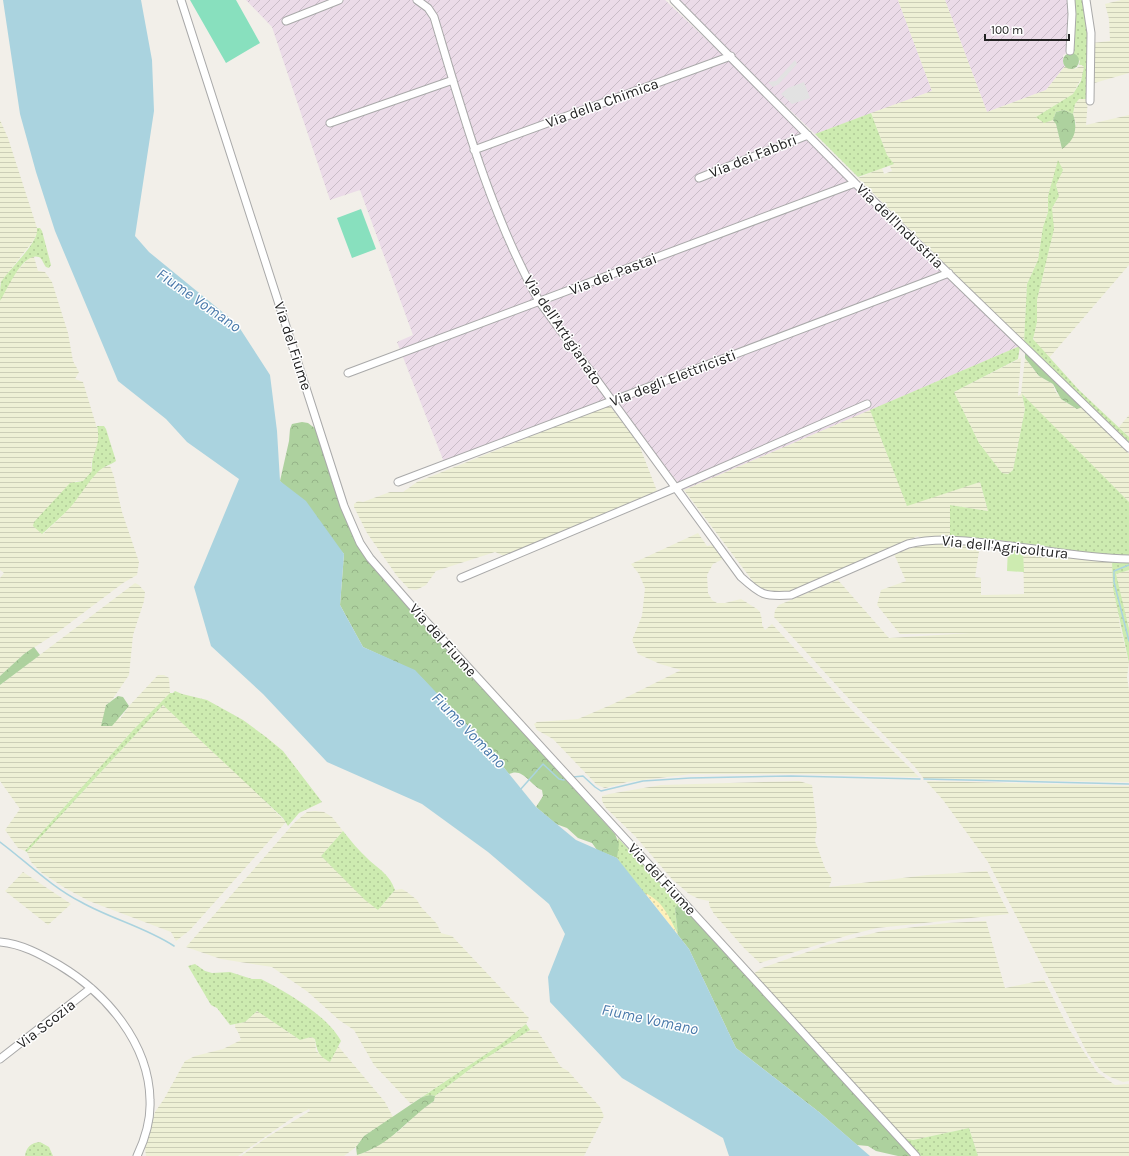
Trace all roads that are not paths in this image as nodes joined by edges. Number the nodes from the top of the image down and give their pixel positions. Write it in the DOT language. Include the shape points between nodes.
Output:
graph roads {
  1 [pos="181,0"];
  2 [pos="339,0"];
  3 [pos="417,0"];
  4 [pos="674,0"];
  5 [pos="1071,0"];
  6 [pos="1086,0"];
  7 [pos="286,21"];
  8 [pos="1070,51"];
  9 [pos="731,56"];
  10 [pos="453,80"];
  11 [pos="1090,101"];
  12 [pos="330,123"];
  13 [pos="808,135"];
  14 [pos="474,150"];
  15 [pos="699,178"];
  16 [pos="855,183"];
  17 [pos="949,273"];
  18 [pos="539,301"];
  19 [pos="348,372"];
  20 [pos="612,401"];
  21 [pos="866,404"];
  22 [pos="1129,448"];
  23 [pos="398,482"];
  24 [pos="675,488"];
  25 [pos="1129,559"];
  26 [pos="461,578"];
  27 [pos="771,597"];
  28 [pos="0,942"];
  29 [pos="91,988"];
  30 [pos="0,1059"];
  31 [pos="138,1156"];
  32 [pos="916,1156"];
  1 -- 32 [label="street, Via del Fiume" via="344,506 360,543 412,606 537,745"];
  2 -- 7 [label="street"];
  3 -- 10 [label="street, Via dell'Artigianato" via="428,8 434,17"];
  4 -- 9 [label="street, Via dell'Industria"];
  5 -- 8 [label="street"];
  6 -- 11 [label="street" via="1091,33"];
  9 -- 13 [label="street, Via dell'Industria"];
  9 -- 14 [label="street, Via della Chimica"];
  10 -- 12 [label="street"];
  10 -- 14 [label="street, Via dell'Artigianato"];
  13 -- 15 [label="street, Via dei Fabbri"];
  13 -- 16 [label="street, Via dell'Industria"];
  14 -- 18 [label="street, Via dell'Artigianato" via="522,271"];
  16 -- 17 [label="street, Via dell'Industria"];
  16 -- 18 [label="street, Via dei Pastai"];
  17 -- 20 [label="street, Via degli Elettricisti"];
  17 -- 22 [label="street, Via dell'Industria"];
  18 -- 19 [label="street, Via dei Pastai"];
  18 -- 20 [label="street, Via dell'Artigianato"];
  20 -- 23 [label="street, Via degli Elettricisti"];
  20 -- 24 [label="street, Via dell'Artigianato"];
  21 -- 24 [label="street"];
  24 -- 26 [label="street"];
  24 -- 27 [label="street, Via dell'Artigianato" via="741,578 758,592"];
  25 -- 27 [label="street, Via dell'Agricoltura" via="1096,558 974,542 923,541 908,544 791,595"];
  28 -- 29 [label="street" via="21,946 40,955 71,972"];
  29 -- 30 [label="street, Via Scozia"];
  29 -- 31 [label="street" via="127,1029 146,1072 150,1111"];
}
